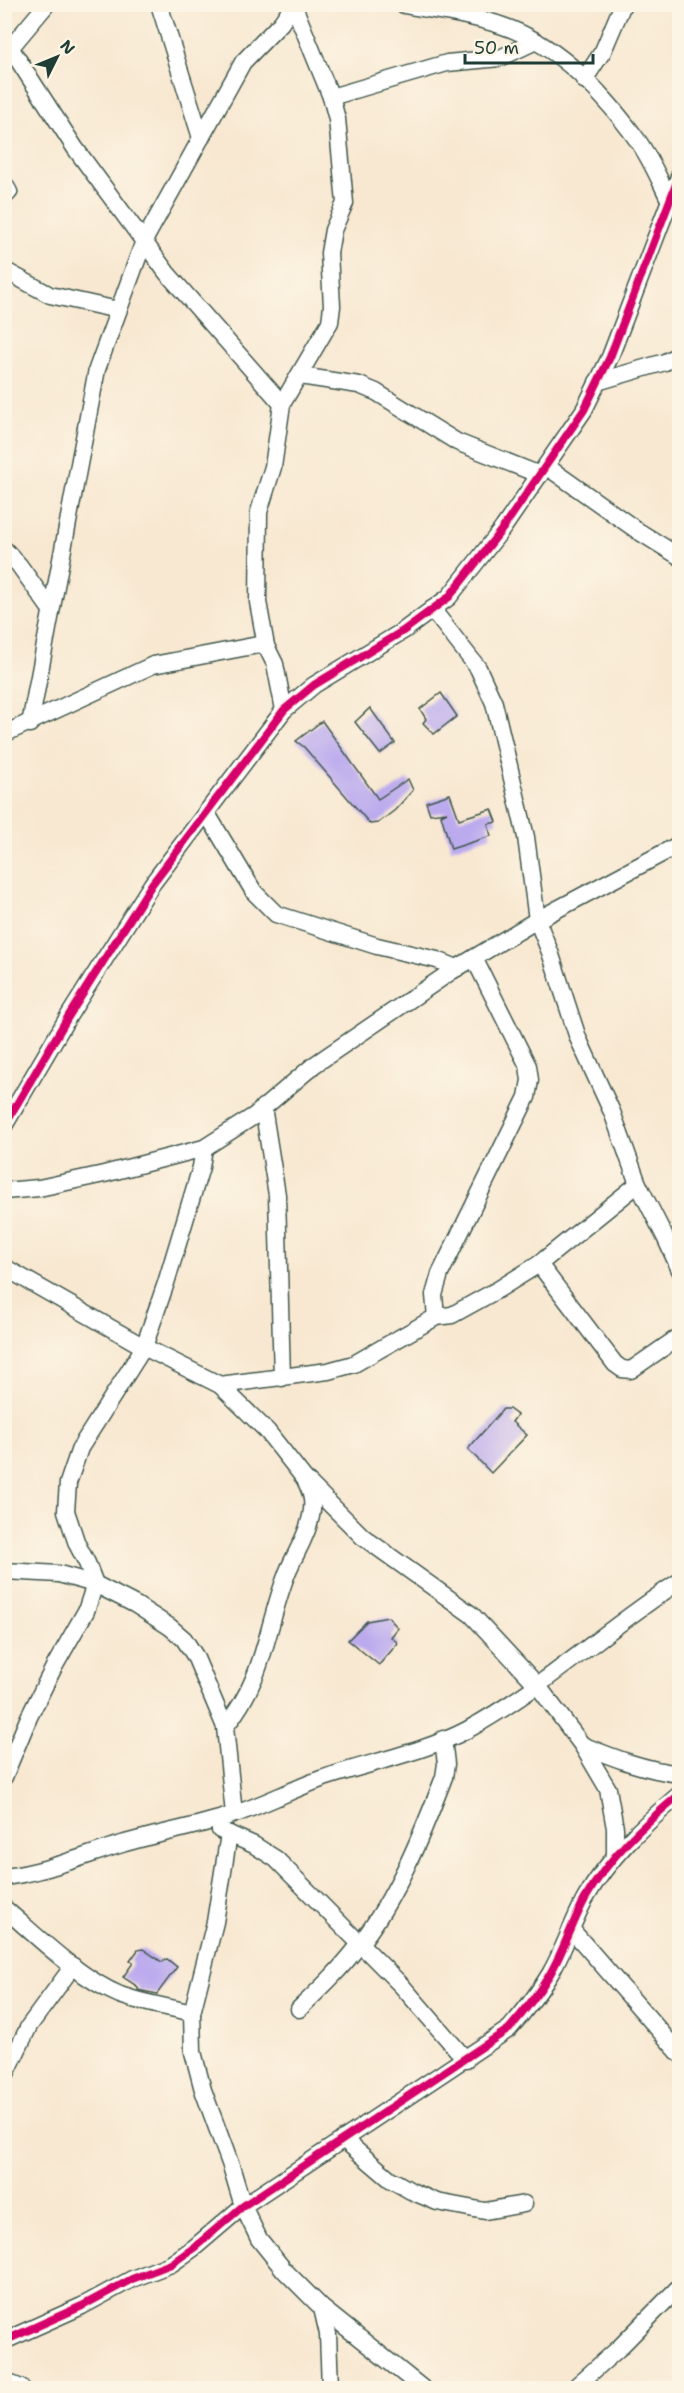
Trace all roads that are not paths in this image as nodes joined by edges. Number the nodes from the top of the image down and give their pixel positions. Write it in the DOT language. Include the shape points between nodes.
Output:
graph roads {
  1 [pos="48,4"];
  2 [pos="159,4"];
  3 [pos="622,4"];
  4 [pos="293,5"];
  5 [pos="404,5"];
  6 [pos="536,40"];
  7 [pos="8,42"];
  8 [pos="584,80"];
  9 [pos="331,97"];
  10 [pos="201,138"];
  11 [pos="680,174"];
  12 [pos="4,183"];
  13 [pos="4,197"];
  14 [pos="670,201"];
  15 [pos="144,242"];
  16 [pos="4,270"];
  17 [pos="118,310"];
  18 [pos="680,354"];
  19 [pos="300,376"];
  20 [pos="597,382"];
  21 [pos="282,404"];
  22 [pos="543,471"];
  23 [pos="4,549"];
  24 [pos="680,557"];
  25 [pos="432,609"];
  26 [pos="51,610"];
  27 [pos="266,646"];
  28 [pos="284,710"];
  29 [pos="30,724"];
  30 [pos="4,734"];
  31 [pos="206,813"];
  32 [pos="680,844"];
  33 [pos="537,920"];
  34 [pos="474,958"];
  35 [pos="457,968"];
  36 [pos="263,1107"];
  37 [pos="4,1126"];
  38 [pos="204,1148"];
  39 [pos="638,1184"];
  40 [pos="4,1191"];
  41 [pos="539,1264"];
  42 [pos="4,1267"];
  43 [pos="680,1270"];
  44 [pos="436,1317"];
  45 [pos="680,1336"];
  46 [pos="144,1347"];
  47 [pos="282,1378"];
  48 [pos="220,1385"];
  49 [pos="304,1478"];
  50 [pos="4,1571"];
  51 [pos="680,1581"];
  52 [pos="95,1584"];
  53 [pos="538,1686"];
  54 [pos="225,1727"];
  55 [pos="443,1739"];
  56 [pos="582,1745"];
  57 [pos="680,1774"];
  58 [pos="4,1777"];
  59 [pos="680,1794"];
  60 [pos="234,1814"];
  61 [pos="205,1823"];
  62 [pos="230,1834"];
  63 [pos="615,1855"];
  64 [pos="4,1877"];
  65 [pos="4,1908"];
  66 [pos="571,1929"];
  67 [pos="360,1944"];
  68 [pos="73,1966"];
  69 [pos="299,2009"];
  70 [pos="192,2013"];
  71 [pos="680,2054"];
  72 [pos="466,2060"];
  73 [pos="4,2078"];
  74 [pos="343,2139"];
  75 [pos="524,2204"];
  76 [pos="243,2206"];
  77 [pos="680,2286"];
  78 [pos="322,2308"];
  79 [pos="4,2341"];
  80 [pos="4,2381"];
  81 [pos="21,2388"];
  82 [pos="330,2388"];
  83 [pos="422,2388"];
  84 [pos="574,2388"];
  1 -- 7 [label="street"];
  2 -- 10 [label="street"];
  3 -- 8 [label="street" via="603,51"];
  4 -- 9 [label="street"];
  4 -- 10 [label="street" via="243,63"];
  5 -- 6 [label="street" via="485,20"];
  6 -- 8 [label="street"];
  6 -- 9 [label="street" via="500,58 447,63"];
  7 -- 15 [label="street" via="75,148"];
  8 -- 14 [label="street" via="639,142"];
  9 -- 19 [label="street" via="337,119 345,203 333,230 329,253 330,322"];
  10 -- 15 [label="street"];
  11 -- 14 [label="street"];
  12 -- 13 [label="street" via="9,192"];
  14 -- 20 [label="street"];
  15 -- 17 [label="street"];
  15 -- 21 [label="street"];
  16 -- 17 [label="street" via="50,295"];
  17 -- 26 [label="street" via="97,369"];
  18 -- 20 [label="street"];
  19 -- 21 [label="street"];
  19 -- 22 [label="street" via="359,385 457,442"];
  20 -- 22 [label="street" via="584,410"];
  21 -- 27 [label="street" via="273,467 259,513 258,602"];
  22 -- 24 [label="street"];
  22 -- 25 [label="street" via="449,597"];
  23 -- 26 [label="street"];
  25 -- 28 [label="street" via="403,632 314,685"];
  25 -- 33 [label="street" via="478,669 494,703 526,837"];
  26 -- 29 [label="street"];
  27 -- 28 [label="street" via="275,664"];
  27 -- 29 [label="street" via="153,666"];
  28 -- 31 [label="street"];
  29 -- 30 [label="street"];
  31 -- 35 [label="street" via="254,892 276,914"];
  31 -- 37 [label="street" via="152,884"];
  32 -- 33 [label="street"];
  33 -- 34 [label="street"];
  33 -- 39 [label="street" via="578,1038 612,1112"];
  34 -- 35 [label="street"];
  34 -- 44 [label="street" via="528,1066 530,1080 527,1097 440,1274 434,1295"];
  35 -- 36 [label="street" via="314,1065"];
  36 -- 38 [label="street"];
  36 -- 47 [label="street" via="278,1195"];
  38 -- 40 [label="street" via="39,1188"];
  38 -- 46 [label="street"];
  39 -- 41 [label="street"];
  39 -- 43 [label="street"];
  41 -- 44 [label="street" via="452,1315"];
  41 -- 45 [label="street" via="622,1369 631,1370"];
  42 -- 46 [label="street"];
  44 -- 47 [label="street" via="354,1364"];
  46 -- 48 [label="street"];
  46 -- 52 [label="street" via="80,1448 68,1483 66,1511"];
  47 -- 48 [label="street"];
  48 -- 49 [label="street" via="267,1431"];
  49 -- 53 [label="street" via="363,1537 472,1615"];
  49 -- 54 [label="street" via="313,1495 311,1518 286,1575 258,1673 241,1707"];
  50 -- 52 [label="street" via="59,1574"];
  51 -- 53 [label="street"];
  52 -- 54 [label="street" via="136,1605 184,1640 195,1656"];
  52 -- 58 [label="street" via="86,1611 29,1717"];
  53 -- 55 [label="street" via="466,1730"];
  53 -- 56 [label="street"];
  54 -- 60 [label="street"];
  55 -- 60 [label="street"];
  55 -- 67 [label="street" via="446,1764 435,1800 397,1886"];
  56 -- 57 [label="street" via="646,1768"];
  56 -- 63 [label="street" via="608,1789"];
  59 -- 63 [label="street"];
  60 -- 61 [label="street"];
  61 -- 62 [label="street"];
  61 -- 64 [label="street" via="157,1833 43,1870"];
  62 -- 67 [label="street" via="276,1859"];
  62 -- 70 [label="street" via="215,1922"];
  63 -- 66 [label="street" via="585,1899"];
  65 -- 68 [label="street"];
  66 -- 71 [label="street"];
  66 -- 72 [label="street" via="551,1973 529,2007 509,2029"];
  67 -- 69 [label="street"];
  67 -- 72 [label="street"];
  68 -- 70 [label="street" via="120,1995"];
  68 -- 73 [label="street" via="29,2026"];
  70 -- 76 [label="street" via="193,2052 203,2090"];
  72 -- 74 [label="street"];
  74 -- 75 [label="street" via="390,2179 437,2202 485,2211"];
  74 -- 76 [label="street"];
  76 -- 78 [label="street" via="259,2239"];
  76 -- 79 [label="street" via="171,2264"];
  77 -- 84 [label="street"];
  78 -- 82 [label="street" via="328,2334"];
  78 -- 83 [label="street"];
  80 -- 81 [label="street"];
}
